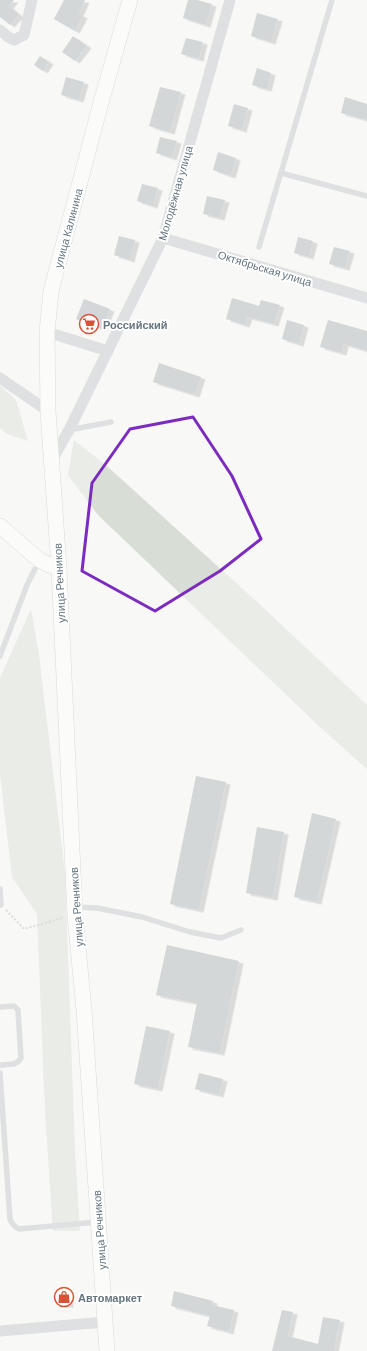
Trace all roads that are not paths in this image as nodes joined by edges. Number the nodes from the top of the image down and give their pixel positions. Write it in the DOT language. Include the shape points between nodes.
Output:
graph roads {
  1 [pos="32,0"];
  2 [pos="130,0"];
  3 [pos="230,0"];
  4 [pos="332,0"];
  5 [pos="0,30"];
  6 [pos="281,173"];
  7 [pos="367,196"];
  8 [pos="163,238"];
  9 [pos="259,247"];
  10 [pos="367,298"];
  11 [pos="47,332"];
  12 [pos="108,351"];
  13 [pos="0,378"];
  14 [pos="48,411"];
  15 [pos="112,422"];
  16 [pos="69,430"];
  17 [pos="51,462"];
  18 [pos="0,526"];
  19 [pos="59,568"];
  20 [pos="35,569"];
  21 [pos="0,656"];
  22 [pos="0,889"];
  23 [pos="1,905"];
  24 [pos="75,911"];
  25 [pos="241,930"];
  26 [pos="0,1007"];
  27 [pos="0,1065"];
  28 [pos="0,1073"];
  29 [pos="3,1153"];
  30 [pos="98,1222"];
  31 [pos="105,1322"];
  32 [pos="0,1331"];
  33 [pos="107,1351"];
  1 -- 5 [label="street" via="24,35 14,40"];
  2 -- 11 [label="street, улица Калинина" via="51,292"];
  3 -- 8 [label="street, Молодёжная улица"];
  4 -- 6 [label="lane"];
  6 -- 7 [label="lane"];
  6 -- 9 [label="lane"];
  8 -- 10 [label="street, Октябрьская улица"];
  8 -- 12 [label="street, Молодёжная улица"];
  11 -- 12 [label="street"];
  11 -- 14 [label="street, улица Калинина"];
  12 -- 16 [label="street, Молодёжная улица"];
  13 -- 14 [label="street"];
  14 -- 17 [label="street, улица Калинина"];
  15 -- 16 [label="lane"];
  16 -- 17 [label="street, Молодёжная улица"];
  17 -- 19 [label="street, улица Речников"];
  18 -- 19 [label="street" via="38,559"];
  19 -- 24 [label="street, улица Речников"];
  20 -- 21 [label="lane"];
  22 -- 23 [label="lane"];
  24 -- 25 [label="lane" via="97,908 221,938"];
  24 -- 30 [label="street, улица Речников"];
  26 -- 27 [label="lane" via="14,1006 18,1010 21,1058 16,1064"];
  28 -- 29 [label="lane"];
  29 -- 30 [label="lane" via="10,1219 19,1230"];
  30 -- 31 [label="street, улица Речников"];
  31 -- 32 [label="street"];
  31 -- 33 [label="street, улица Речников"];
}
